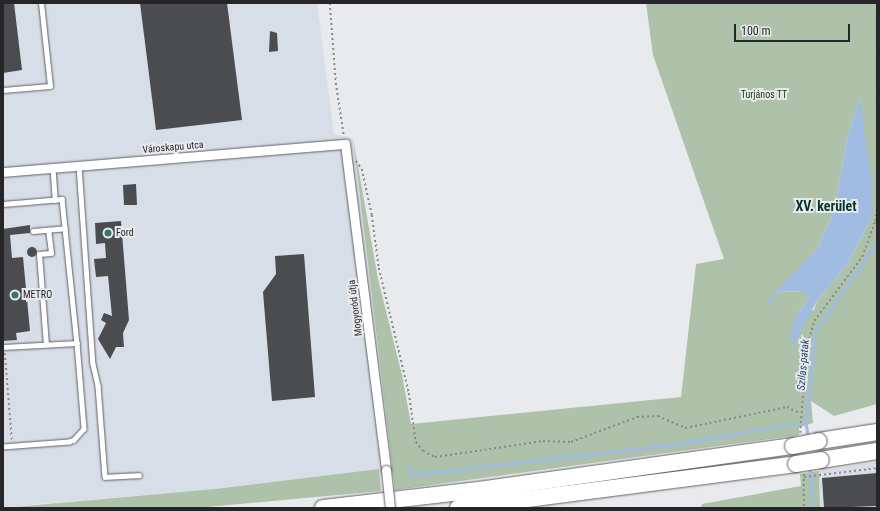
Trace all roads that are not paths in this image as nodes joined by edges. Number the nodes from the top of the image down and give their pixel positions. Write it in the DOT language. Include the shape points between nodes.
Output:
graph roads {
  1 [pos="41,3"];
  2 [pos="3,90"];
  3 [pos="345,144"];
  4 [pos="79,166"];
  5 [pos="53,168"];
  6 [pos="3,172"];
  7 [pos="55,200"];
  8 [pos="3,204"];
  9 [pos="65,228"];
  10 [pos="48,230"];
  11 [pos="33,231"];
  12 [pos="77,343"];
  13 [pos="46,345"];
  14 [pos="4,347"];
  15 [pos="877,432"];
  16 [pos="3,447"];
  17 [pos="877,451"];
  18 [pos="140,475"];
  19 [pos="323,508"];
  20 [pos="390,508"];
  21 [pos="458,508"];
  1 -- 2 [label="lane" via="50,86"];
  3 -- 4 [label="street, Városkapu utca"];
  3 -- 20 [label="street, Mogyoród útja, bridge"];
  4 -- 5 [label="street, Városkapu utca"];
  4 -- 18 [label="lane" via="93,364 98,386 105,477"];
  5 -- 6 [label="street, Városkapu utca"];
  5 -- 7 [label="lane"];
  7 -- 8 [label="lane"];
  7 -- 9 [label="lane" via="62,199"];
  9 -- 10 [label="lane"];
  9 -- 12 [label="lane"];
  10 -- 11 [label="lane"];
  10 -- 13 [label="lane" via="51,253 38,254"];
  12 -- 13 [label="lane"];
  12 -- 16 [label="lane" via="84,429 69,442"];
  13 -- 14 [label="lane"];
  15 -- 19 [label="highway, bridge" via="819,441 796,439 486,489"];
  17 -- 21 [label="highway, bridge" via="821,460 803,473"];
}
